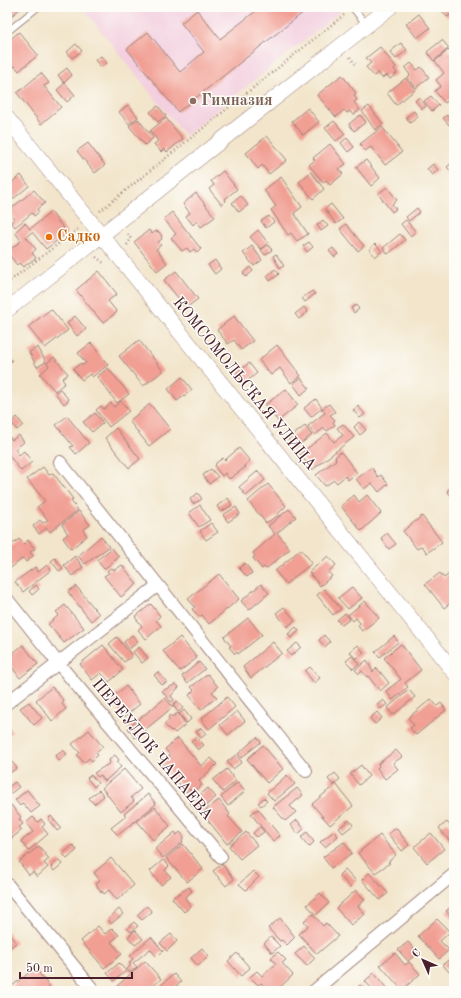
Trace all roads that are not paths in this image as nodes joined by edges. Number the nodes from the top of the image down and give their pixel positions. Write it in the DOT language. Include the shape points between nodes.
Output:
graph roads {
  1 [pos="38,7"];
  2 [pos="352,7"];
  3 [pos="390,7"];
  4 [pos="367,25"];
  5 [pos="7,32"];
  6 [pos="7,118"];
  7 [pos="101,236"];
  8 [pos="7,310"];
  9 [pos="60,462"];
  10 [pos="157,586"];
  11 [pos="7,599"];
  12 [pos="58,663"];
  13 [pos="454,672"];
  14 [pos="7,703"];
  15 [pos="306,771"];
  16 [pos="221,857"];
  17 [pos="454,874"];
  18 [pos="7,884"];
  19 [pos="94,991"];
  20 [pos="314,991"];
  1 -- 5 [label="lane"];
  2 -- 4 [label="lane"];
  3 -- 4 [label="street"];
  4 -- 7 [label="street"];
  6 -- 7 [label="street, КОМСОМОЛЬСКАЯ УЛИЦА"];
  7 -- 8 [label="street"];
  7 -- 13 [label="street, КОМСОМОЛЬСКАЯ УЛИЦА"];
  9 -- 10 [label="street"];
  10 -- 12 [label="street"];
  10 -- 15 [label="street"];
  11 -- 12 [label="street, ПЕРЕУЛОК ЧАПАЕВА"];
  12 -- 14 [label="street"];
  12 -- 16 [label="street, ПЕРЕУЛОК ЧАПАЕВА"];
  17 -- 20 [label="street"];
  18 -- 19 [label="street"];
}
